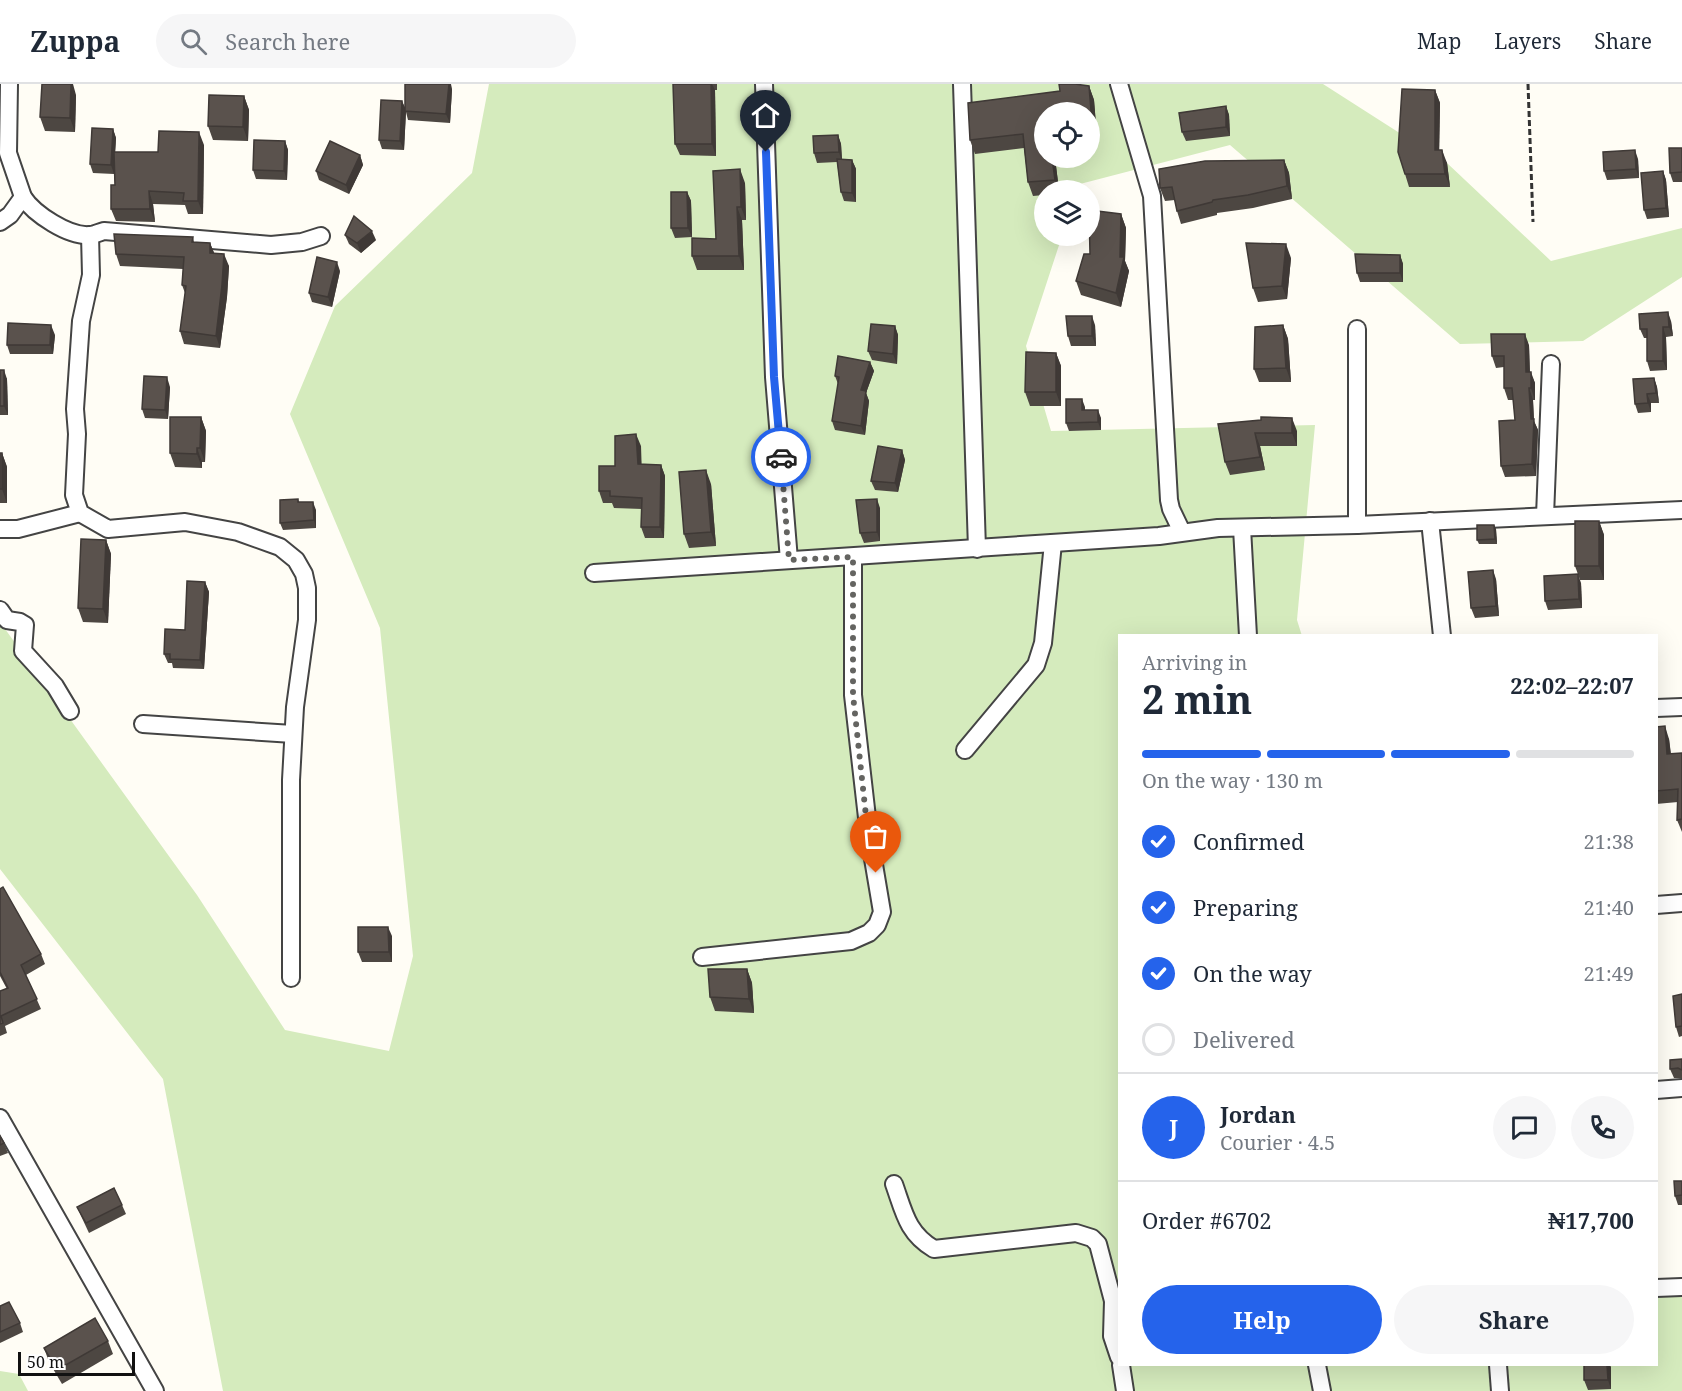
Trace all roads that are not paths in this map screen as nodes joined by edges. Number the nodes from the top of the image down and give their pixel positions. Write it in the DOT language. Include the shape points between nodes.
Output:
graph roads {
  1 [pos="9,84"];
  2 [pos="764,84"];
  3 [pos="962,84"];
  4 [pos="1119,84"];
  5 [pos="23,197"];
  6 [pos="0,222"];
  7 [pos="90,235"];
  8 [pos="321,236"];
  9 [pos="1357,329"];
  10 [pos="1551,364"];
  11 [pos="1682,510"];
  12 [pos="80,513"];
  13 [pos="1545,516"];
  14 [pos="1430,521"];
  15 [pos="1357,525"];
  16 [pos="1242,528"];
  17 [pos="0,531"];
  18 [pos="1182,532"];
  19 [pos="1053,543"];
  20 [pos="976,549"];
  21 [pos="853,557"];
  22 [pos="789,560"];
  23 [pos="594,573"];
  24 [pos="0,610"];
  25 [pos="1248,634"];
  26 [pos="1442,634"];
  27 [pos="1682,707"];
  28 [pos="1658,708"];
  29 [pos="70,711"];
  30 [pos="143,724"];
  31 [pos="292,734"];
  32 [pos="965,750"];
  33 [pos="1682,903"];
  34 [pos="1658,905"];
  35 [pos="702,957"];
  36 [pos="291,978"];
  37 [pos="1682,1088"];
  38 [pos="1658,1090"];
  39 [pos="0,1118"];
  40 [pos="894,1184"];
  41 [pos="1682,1287"];
  42 [pos="1658,1288"];
  43 [pos="1116,1301"];
  44 [pos="1118,1354"];
  45 [pos="1120,1366"];
  46 [pos="1317,1366"];
  47 [pos="1498,1366"];
  48 [pos="155,1391"];
  49 [pos="1125,1391"];
  50 [pos="1322,1391"];
  51 [pos="1500,1391"];
  1 -- 5 [label="street" via="8,153"];
  2 -- 22 [label="street" via="774,377"];
  3 -- 20 [label="street"];
  4 -- 18 [label="street" via="1152,196 1169,500"];
  5 -- 6 [label="street"];
  5 -- 7 [label="street" via="30,207 63,228"];
  7 -- 8 [label="street" via="104,231 271,245"];
  7 -- 12 [label="street" via="91,276 81,321 75,409 74,495"];
  9 -- 15 [label="street"];
  10 -- 13 [label="street"];
  11 -- 13 [label="street"];
  12 -- 17 [label="street"];
  12 -- 31 [label="street" via="108,529 185,522 238,532 280,548 296,560 307,588 308,620"];
  13 -- 14 [label="street"];
  14 -- 15 [label="street"];
  14 -- 26 [label="street"];
  15 -- 16 [label="street"];
  16 -- 18 [label="street"];
  16 -- 25 [label="street"];
  18 -- 19 [label="street"];
  19 -- 20 [label="street"];
  19 -- 32 [label="street" via="1043,643 1036,665"];
  20 -- 21 [label="street"];
  21 -- 22 [label="street"];
  21 -- 35 [label="street" via="853,695 868,835 882,912 877,925 851,941"];
  22 -- 23 [label="street"];
  24 -- 29 [label="street" via="7,620 25,625 23,651 49,679"];
  27 -- 28 [label="street"];
  30 -- 31 [label="street"];
  31 -- 36 [label="street"];
  33 -- 34 [label="street"];
  37 -- 38 [label="street"];
  39 -- 48 [label="street"];
  40 -- 43 [label="street" via="911,1230 934,1249 1076,1233 1092,1238 1098,1244"];
  41 -- 42 [label="street"];
  43 -- 44 [label="street" via="1112,1336"];
  45 -- 49 [label="street"];
  46 -- 50 [label="street"];
  47 -- 51 [label="street"];
}
